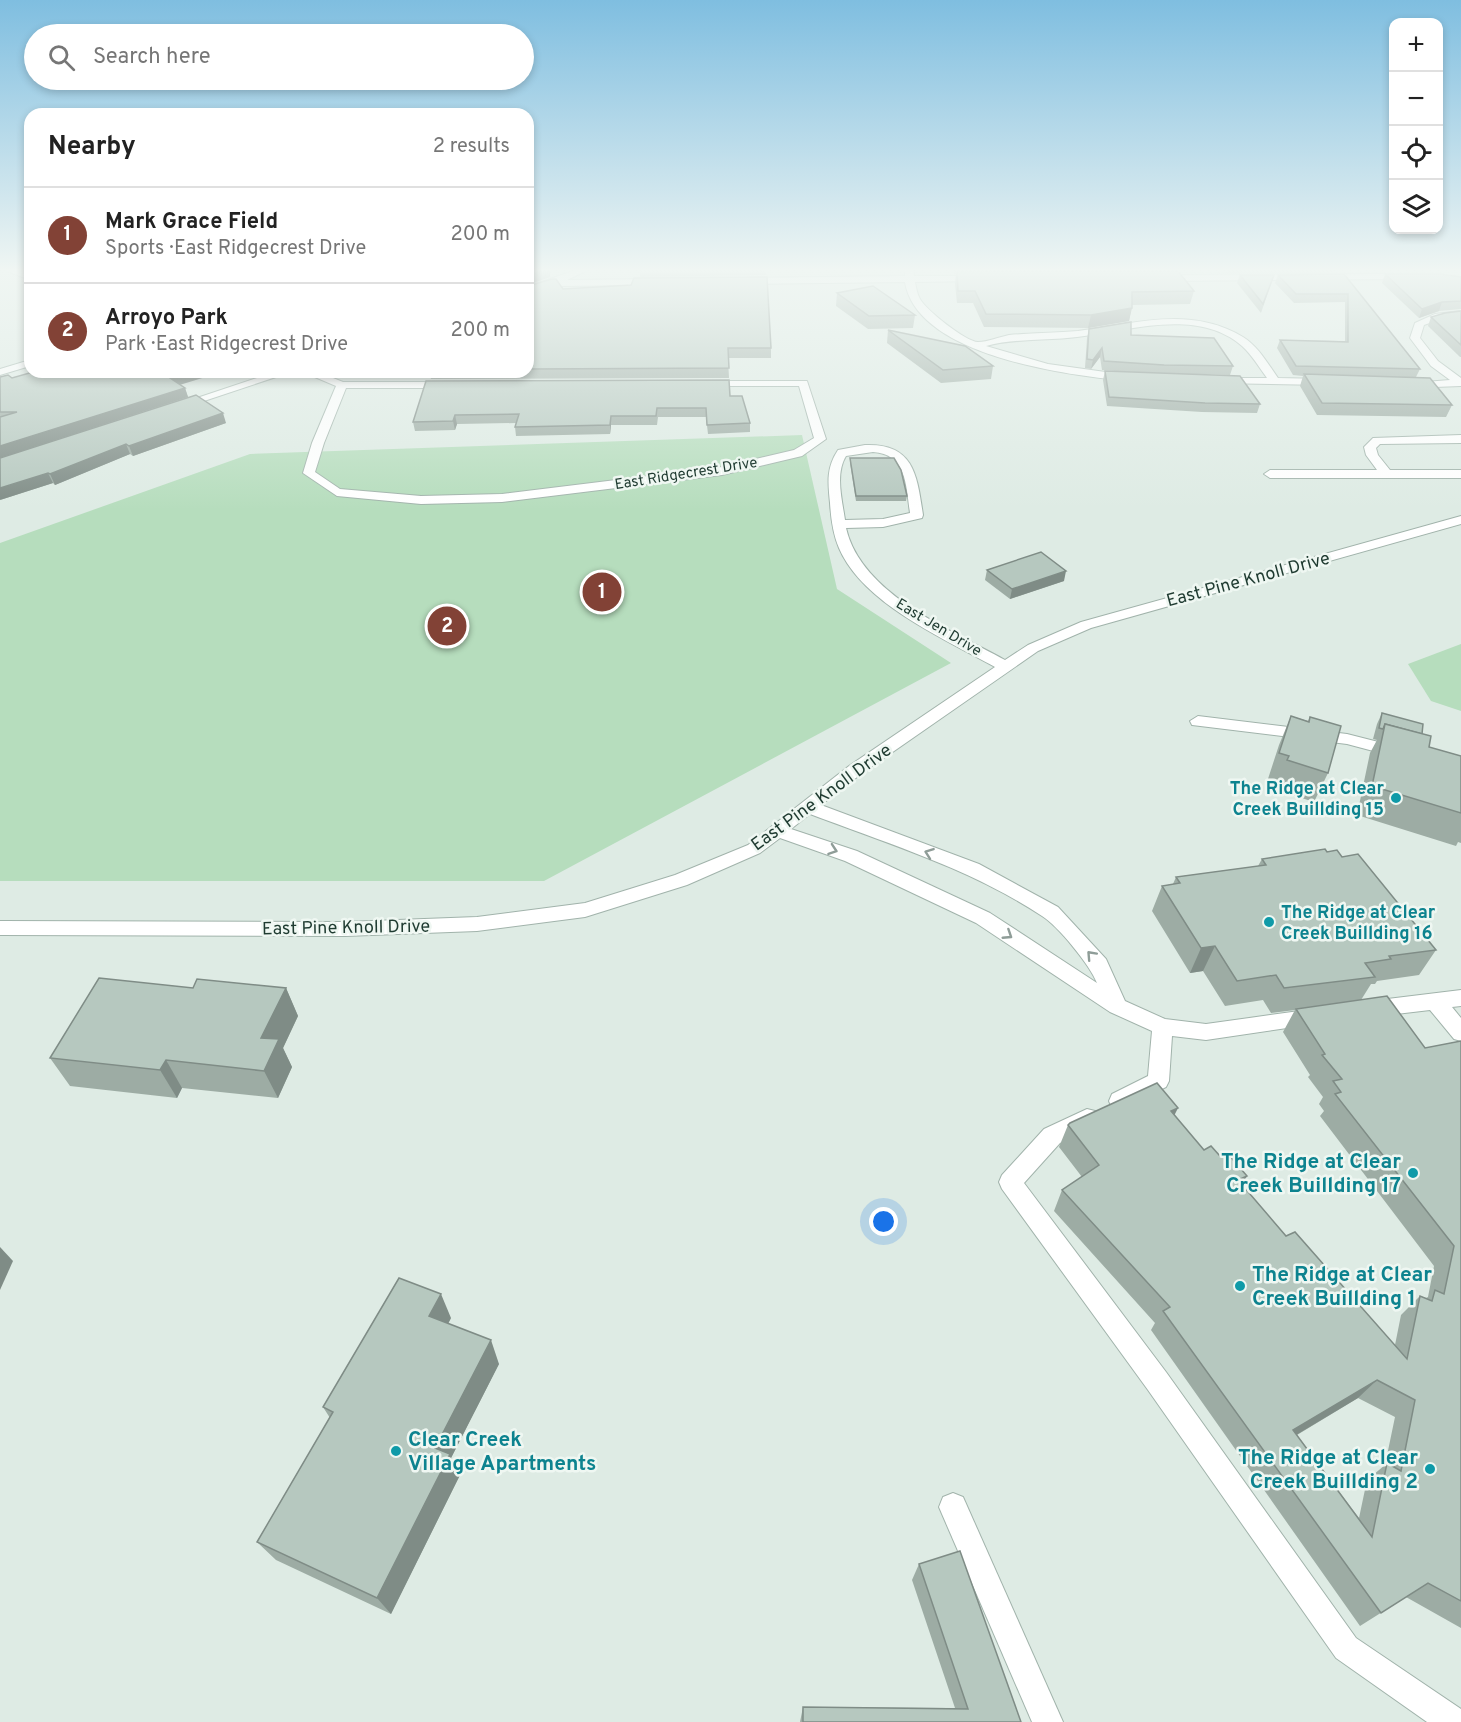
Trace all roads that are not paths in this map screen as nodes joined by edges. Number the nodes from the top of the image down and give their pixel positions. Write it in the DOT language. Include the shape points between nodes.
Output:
graph roads {
  1 [pos="989,349"];
  2 [pos="1249,349"];
  3 [pos="1422,349"];
  4 [pos="24,365"];
  5 [pos="0,372"];
  6 [pos="268,378"];
  7 [pos="323,378"];
  8 [pos="1141,379"];
  9 [pos="1274,380"];
  10 [pos="1209,381"];
  11 [pos="1461,382"];
  12 [pos="1338,383"];
  13 [pos="697,384"];
  14 [pos="460,385"];
  15 [pos="342,386"];
  16 [pos="1401,386"];
  17 [pos="169,410"];
  18 [pos="1461,439"];
  19 [pos="1270,474"];
  20 [pos="1386,474"];
  21 [pos="1461,474"];
  22 [pos="1461,520"];
  23 [pos="838,524"];
  24 [pos="1005,667"];
  25 [pos="1198,721"];
  26 [pos="1415,758"];
  27 [pos="808,807"];
  28 [pos="778,831"];
  29 [pos="0,928"];
  30 [pos="1461,998"];
  31 [pos="1434,1000"];
  32 [pos="1117,1006"];
  33 [pos="1354,1011"];
  34 [pos="1331,1014"];
  35 [pos="1163,1027"];
  36 [pos="1461,1033"];
  37 [pos="953,1507"];
  38 [pos="1048,1722"];
  39 [pos="1454,1722"];
  1 -- 8 [label="street" via="1024,362 1085,374"];
  2 -- 9 [label="street"];
  3 -- 11 [label="street" via="1445,373"];
  4 -- 5 [label="street"];
  6 -- 17 [label="street"];
  7 -- 15 [label="street"];
  9 -- 10 [label="street"];
  9 -- 12 [label="street"];
  11 -- 16 [label="street"];
  13 -- 15 [label="street, East Ridgecrest Drive" via="803,383 820,439 798,453 722,471 502,498 421,500 337,492 309,473"];
  14 -- 15 [label="street"];
  18 -- 20 [label="street" via="1377,441 1370,447 1372,455"];
  19 -- 20 [label="street"];
  20 -- 21 [label="street"];
  22 -- 24 [label="street, East Pine Knoll Drive" via="1086,625 1033,648"];
  23 -- 23 [label="street, East Jen Drive" via="833,465 842,453 864,448 901,458 917,515 883,523"];
  23 -- 24 [label="street, East Jen Drive" via="849,555 894,602"];
  24 -- 27 [label="street, East Pine Knoll Drive"];
  25 -- 26 [label="street" via="1347,739"];
  27 -- 28 [label="street, East Pine Knoll Drive"];
  32 -- 27 [label="street, one-way" via="1099,964 1051,912 973,869"];
  28 -- 29 [label="street, East Pine Knoll Drive" via="754,849 681,880 574,912 477,924 345,929"];
  28 -- 32 [label="street, one-way" via="851,856 983,918"];
  30 -- 31 [label="street"];
  31 -- 33 [label="street"];
  31 -- 36 [label="street"];
  32 -- 35 [label="street"];
  34 -- 35 [label="street" via="1206,1032"];
  35 -- 39 [label="street" via="1158,1081 1052,1136 1010,1182 1346,1648"];
  37 -- 38 [label="street"];
}
